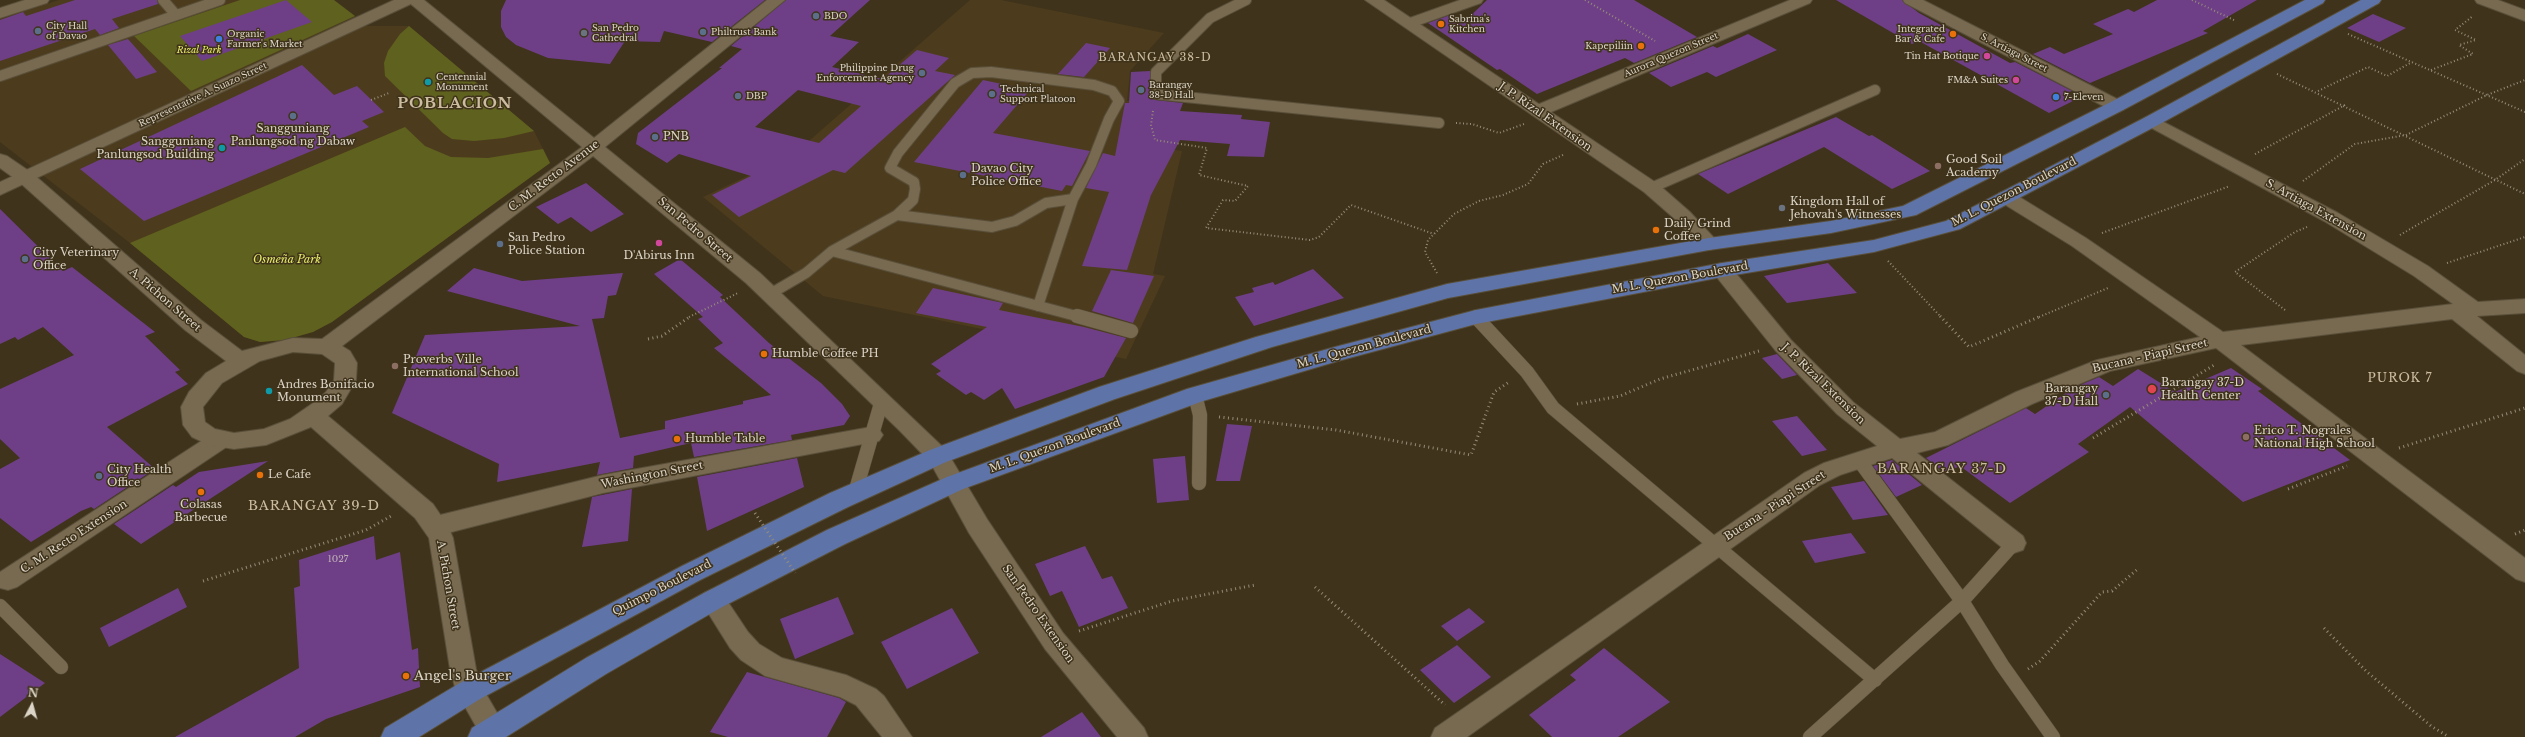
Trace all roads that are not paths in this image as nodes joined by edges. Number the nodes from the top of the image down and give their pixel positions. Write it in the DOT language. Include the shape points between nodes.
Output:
graph roads {
  1 [pos="41,0"];
  2 [pos="163,0"];
  3 [pos="220,0"];
  4 [pos="406,0"];
  5 [pos="414,0"];
  6 [pos="777,0"];
  7 [pos="1246,0"];
  8 [pos="1373,0"];
  9 [pos="1475,0"];
  10 [pos="1804,0"];
  11 [pos="1911,0"];
  12 [pos="2317,0"];
  13 [pos="2373,0"];
  14 [pos="2487,1"];
  15 [pos="0,13"];
  16 [pos="176,15"];
  17 [pos="2525,16"];
  18 [pos="1410,23"];
  19 [pos="0,76"];
  20 [pos="1875,90"];
  21 [pos="2117,106"];
  22 [pos="1542,114"];
  23 [pos="2152,121"];
  24 [pos="1439,123"];
  25 [pos="594,147"];
  26 [pos="0,160"];
  27 [pos="25,177"];
  28 [pos="1651,188"];
  29 [pos="0,189"];
  30 [pos="2006,197"];
  31 [pos="1073,199"];
  32 [pos="897,215"];
  33 [pos="1709,244"];
  34 [pos="832,251"];
  35 [pos="1722,270"];
  36 [pos="764,289"];
  37 [pos="1038,306"];
  38 [pos="2525,306"];
  39 [pos="2464,310"];
  40 [pos="1476,316"];
  41 [pos="1130,331"];
  42 [pos="2228,346"];
  43 [pos="326,347"];
  44 [pos="240,361"];
  45 [pos="2525,366"];
  46 [pos="1195,395"];
  47 [pos="882,400"];
  48 [pos="313,416"];
  49 [pos="871,435"];
  50 [pos="220,440"];
  51 [pos="1894,449"];
  52 [pos="938,456"];
  53 [pos="1859,460"];
  54 [pos="955,483"];
  55 [pos="1200,483"];
  56 [pos="855,493"];
  57 [pos="436,526"];
  58 [pos="2014,543"];
  59 [pos="1717,544"];
  60 [pos="2525,572"];
  61 [pos="4,583"];
  62 [pos="713,600"];
  63 [pos="1962,601"];
  64 [pos="0,606"];
  65 [pos="61,667"];
  66 [pos="1875,680"];
  67 [pos="470,691"];
  68 [pos="487,734"];
  69 [pos="395,737"];
  70 [pos="898,737"];
  71 [pos="1134,737"];
  72 [pos="1445,737"];
  73 [pos="1810,737"];
  74 [pos="2053,737"];
  1 -- 15 [label="street"];
  2 -- 16 [label="lane"];
  3 -- 16 [label="lane"];
  4 -- 27 [label="street, Representative A. Suazo Street"];
  5 -- 25 [label="street, San Pedro Street"];
  6 -- 25 [label="street, C. M. Recto Avenue"];
  7 -- 24 [label="lane" via="1210,18 1156,72 1156,94"];
  8 -- 18 [label="street, J. P. Rizal Extension"];
  9 -- 18 [label="street"];
  10 -- 22 [label="street, Aurora Quezon Street" via="1675,53"];
  11 -- 21 [label="street, S. Artiaga Street"];
  12 -- 21 [label="main road"];
  13 -- 23 [label="main road, M. L. Quezon Boulevard"];
  14 -- 17 [label="street"];
  16 -- 19 [label="lane"];
  18 -- 22 [label="street, J. P. Rizal Extension"];
  20 -- 28 [label="lane"];
  21 -- 33 [label="main road" via="1909,211 1831,227"];
  22 -- 28 [label="street, J. P. Rizal Extension" via="1584,145"];
  23 -- 30 [label="main road, M. L. Quezon Boulevard"];
  23 -- 39 [label="street, S. Artiaga Extension" via="2331,217 2421,271"];
  25 -- 36 [label="street, San Pedro Street"];
  25 -- 43 [label="street, C. M. Recto Avenue"];
  26 -- 27 [label="street, A. Pichon Street"];
  27 -- 29 [label="street, Representative A. Suazo Street"];
  27 -- 44 [label="street, A. Pichon Street" via="193,325"];
  28 -- 33 [label="street, J. P. Rizal Extension" via="1683,216"];
  30 -- 35 [label="main road, M. L. Quezon Boulevard" via="1953,225 1874,246"];
  30 -- 42 [label="street" via="2079,242"];
  31 -- 32 [label="lane" via="1046,203 1015,221 992,227"];
  31 -- 32 [label="lane" via="1091,166 1109,119 1119,101 1112,90 1094,85 982,72 964,76 955,83 898,153 890,168 914,182 916,189 913,200"];
  31 -- 37 [label="lane"];
  32 -- 34 [label="lane"];
  33 -- 52 [label="main road" via="1447,291 1264,342 1107,393"];
  34 -- 36 [label="lane" via="806,273"];
  34 -- 37 [label="lane"];
  35 -- 40 [label="main road, M. L. Quezon Boulevard"];
  35 -- 51 [label="street, J. P. Rizal Extension" via="1783,345 1845,408"];
  36 -- 47 [label="street, San Pedro Street"];
  37 -- 41 [label="lane"];
  38 -- 39 [label="street, Bucana - Piapi Street"];
  39 -- 42 [label="street, Bucana - Piapi Street" via="2310,329"];
  39 -- 45 [label="street, S. Artiaga Extension"];
  40 -- 46 [label="main road, M. L. Quezon Boulevard"];
  40 -- 59 [label="lane" via="1527,372 1553,408"];
  42 -- 51 [label="street, Bucana - Piapi Street" via="2105,365 2024,398 1957,432 1916,446"];
  42 -- 60 [label="street"];
  43 -- 44 [label="street" via="305,344 280,347"];
  43 -- 48 [label="street" via="342,356 346,363 346,375 334,398"];
  44 -- 50 [label="street" via="214,378 192,407 194,425 200,431"];
  46 -- 54 [label="main road, M. L. Quezon Boulevard"];
  46 -- 55 [label="lane" via="1200,415"];
  47 -- 49 [label="lane"];
  47 -- 52 [label="street, San Pedro Street"];
  48 -- 50 [label="street" via="266,437"];
  48 -- 57 [label="street, A. Pichon Street" via="415,504"];
  49 -- 56 [label="lane"];
  49 -- 57 [label="street, Washington Street" via="603,484"];
  50 -- 61 [label="street, C. M. Recto Extension"];
  51 -- 53 [label="street, Bucana - Piapi Street"];
  51 -- 58 [label="street, J. P. Rizal Extension"];
  52 -- 54 [label="street, San Pedro Street"];
  52 -- 56 [label="main road, Quimpo Boulevard"];
  53 -- 59 [label="street, Bucana - Piapi Street" via="1812,479"];
  53 -- 63 [label="lane"];
  54 -- 62 [label="main road" via="836,537"];
  54 -- 71 [label="street, San Pedro Extension" via="978,526 1054,641"];
  56 -- 67 [label="main road, Quimpo Boulevard" via="691,573"];
  57 -- 67 [label="street, A. Pichon Street"];
  58 -- 63 [label="lane"];
  59 -- 66 [label="lane"];
  59 -- 72 [label="street, Bucana - Piapi Street"];
  62 -- 68 [label="main road" via="596,666"];
  62 -- 70 [label="street" via="739,640 750,652 775,668 846,687 866,697"];
  63 -- 66 [label="lane"];
  63 -- 74 [label="lane"];
  64 -- 65 [label="lane"];
  66 -- 73 [label="lane"];
  67 -- 68 [label="street, A. Pichon Street"];
  67 -- 69 [label="main road, Quimpo Boulevard"];
}
